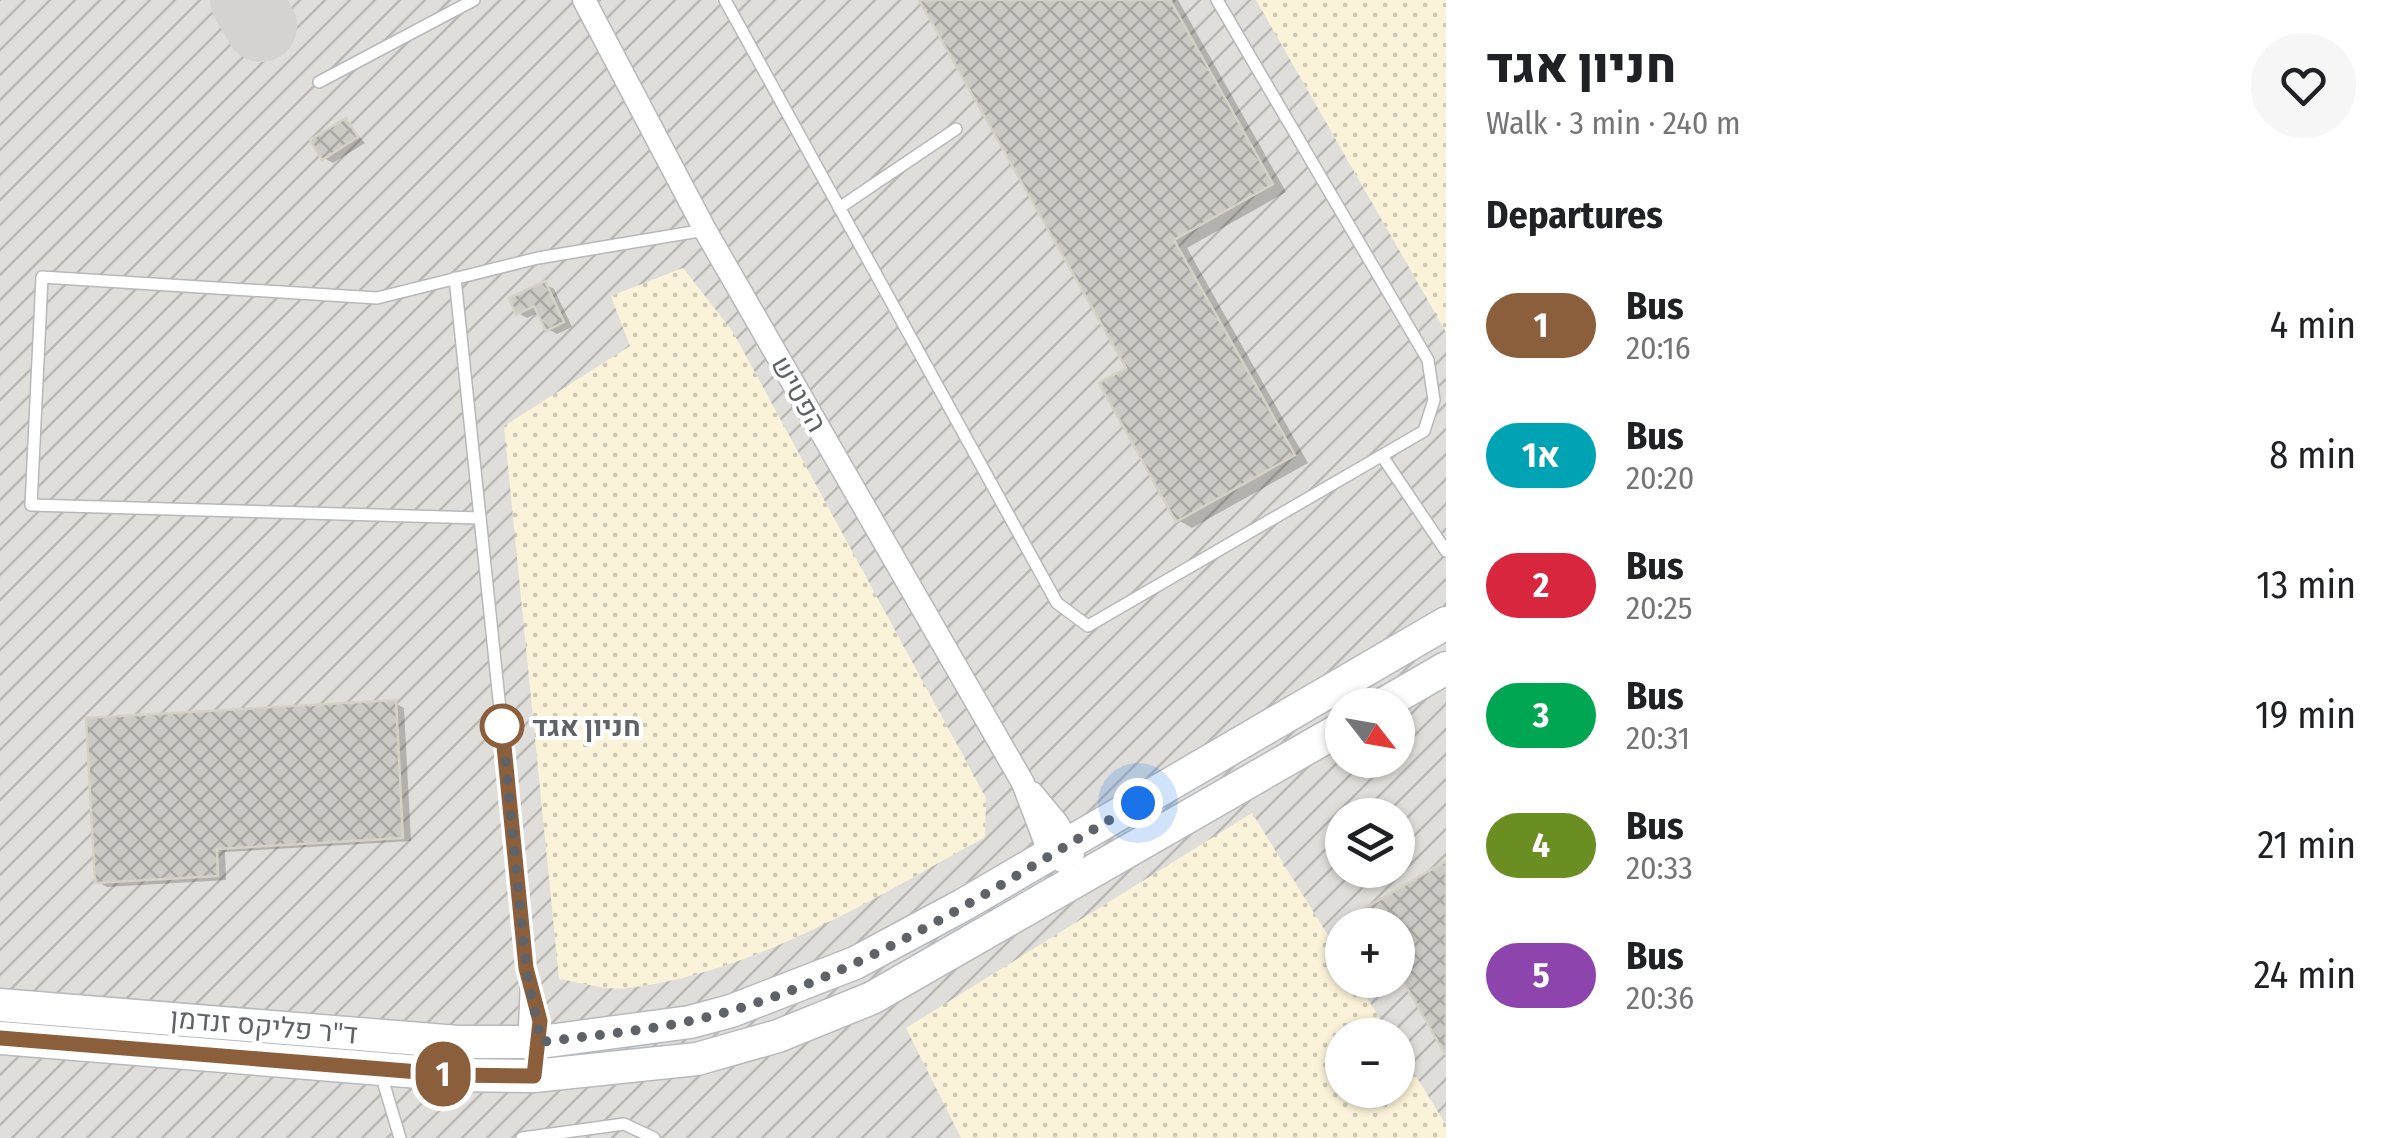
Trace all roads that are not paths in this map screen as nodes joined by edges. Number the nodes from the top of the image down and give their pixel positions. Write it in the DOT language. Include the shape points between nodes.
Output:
graph roads {
  1 [pos="474,0"];
  2 [pos="584,0"];
  3 [pos="724,0"];
  4 [pos="1217,0"];
  5 [pos="319,82"];
  6 [pos="956,128"];
  7 [pos="839,208"];
  8 [pos="705,230"];
  9 [pos="455,278"];
  10 [pos="1382,456"];
  11 [pos="480,518"];
  12 [pos="1446,552"];
  13 [pos="1446,623"];
  14 [pos="1446,668"];
  15 [pos="1411,688"];
  16 [pos="1325,738"];
  17 [pos="1061,848"];
  18 [pos="1082,880"];
  19 [pos="0,1005"];
  20 [pos="366,1035"];
  21 [pos="0,1038"];
  22 [pos="532,1042"];
  23 [pos="379,1068"];
  24 [pos="534,1076"];
  25 [pos="400,1138"];
  26 [pos="522,1138"];
  27 [pos="654,1138"];
  1 -- 5 [label="lane"];
  2 -- 8 [label="street, הפטיש"];
  3 -- 7 [label="lane"];
  4 -- 10 [label="lane" via="1428,360 1434,400 1424,431"];
  6 -- 7 [label="lane"];
  7 -- 10 [label="lane" via="1057,603 1088,626"];
  8 -- 9 [label="lane"];
  8 -- 17 [label="street, הפטיש"];
  9 -- 11 [label="lane"];
  9 -- 11 [label="lane" via="378,298 42,277 31,505"];
  10 -- 12 [label="lane"];
  11 -- 22 [label="lane"];
  13 -- 17 [label="street, ד\"ר פליקס זנדמן"];
  14 -- 15 [label="street"];
  16 -- 18 [label="street, ד\"ר פליקס זנדמן"];
  17 -- 18 [label="street, הפטיש"];
  17 -- 22 [label="street, ד\"ר פליקס זנדמן" via="855,963 765,999 690,1022"];
  18 -- 24 [label="street, ד\"ר פליקס זנדמן" via="872,998 778,1036 678,1062"];
  19 -- 20 [label="street, ד\"ר פליקס זנדמן"];
  20 -- 22 [label="street, ד\"ר פליקס זנדמן"];
  20 -- 23 [label="lane"];
  21 -- 23 [label="street, ד\"ר פליקס זנדמן"];
  22 -- 24 [label="lane"];
  23 -- 24 [label="street, ד\"ר פליקס זנדמן"];
  23 -- 25 [label="lane"];
  26 -- 27 [label="lane" via="624,1124"];
}
